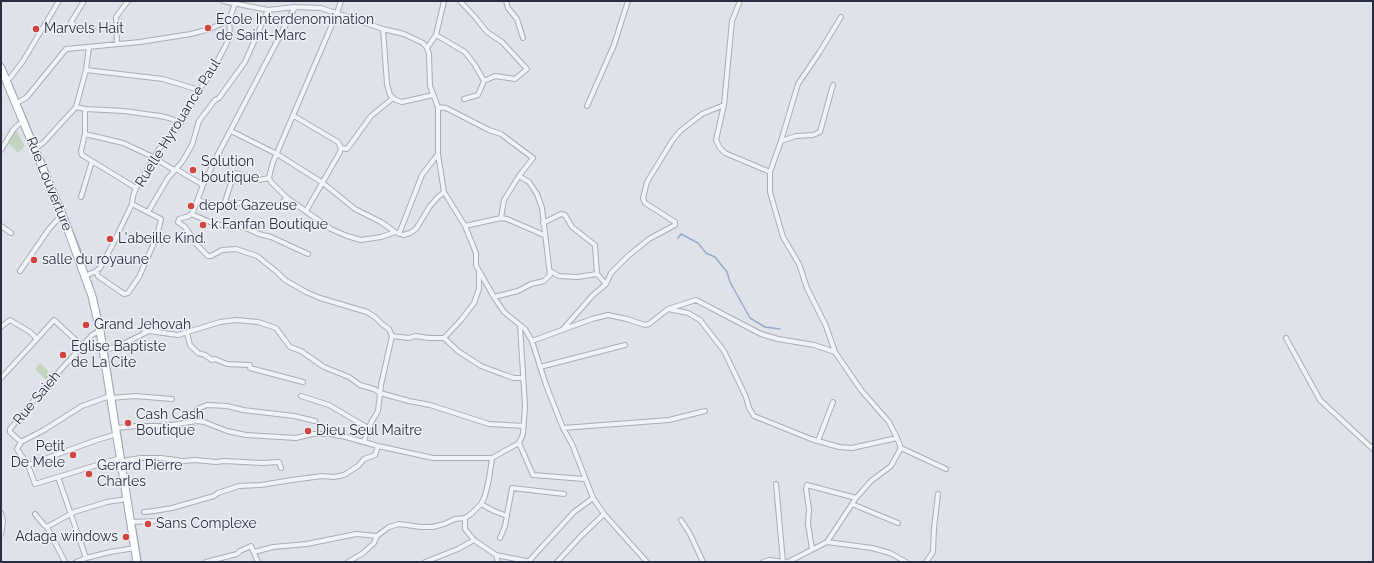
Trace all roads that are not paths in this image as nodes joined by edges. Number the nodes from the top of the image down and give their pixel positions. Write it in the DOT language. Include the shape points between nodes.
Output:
graph roads {
  1 [pos="59,1"];
  2 [pos="84,1"];
  3 [pos="128,1"];
  4 [pos="223,1"];
  5 [pos="341,1"];
  6 [pos="444,1"];
  7 [pos="460,1"];
  8 [pos="506,1"];
  9 [pos="628,1"];
  10 [pos="740,1"];
  11 [pos="236,2"];
  12 [pos="295,7"];
  13 [pos="268,10"];
  14 [pos="337,13"];
  15 [pos="840,17"];
  16 [pos="229,20"];
  17 [pos="74,25"];
  18 [pos="383,29"];
  19 [pos="436,35"];
  20 [pos="523,38"];
  21 [pos="117,44"];
  22 [pos="90,47"];
  23 [pos="427,48"];
  24 [pos="1,68"];
  25 [pos="86,70"];
  26 [pos="8,79"];
  27 [pos="484,81"];
  28 [pos="833,85"];
  29 [pos="199,90"];
  30 [pos="433,95"];
  31 [pos="393,98"];
  32 [pos="464,99"];
  33 [pos="19,102"];
  34 [pos="724,105"];
  35 [pos="587,106"];
  36 [pos="76,107"];
  37 [pos="438,107"];
  38 [pos="86,109"];
  39 [pos="294,116"];
  40 [pos="24,122"];
  41 [pos="180,123"];
  42 [pos="231,131"];
  43 [pos="85,134"];
  44 [pos="781,141"];
  45 [pos="37,148"];
  46 [pos="341,148"];
  47 [pos="1,150"];
  48 [pos="277,154"];
  49 [pos="438,154"];
  50 [pos="154,157"];
  51 [pos="92,161"];
  52 [pos="175,169"];
  53 [pos="770,172"];
  54 [pos="518,176"];
  55 [pos="269,178"];
  56 [pos="323,183"];
  57 [pos="203,185"];
  58 [pos="136,188"];
  59 [pos="444,192"];
  60 [pos="81,197"];
  61 [pos="286,198"];
  62 [pos="198,200"];
  63 [pos="132,204"];
  64 [pos="224,205"];
  65 [pos="306,211"];
  66 [pos="148,212"];
  67 [pos="191,214"];
  68 [pos="63,216"];
  69 [pos="501,218"];
  70 [pos="543,223"];
  71 [pos="1,226"];
  72 [pos="465,226"];
  73 [pos="11,233"];
  74 [pos="397,233"];
  75 [pos="544,235"];
  76 [pos="308,254"];
  77 [pos="478,269"];
  78 [pos="20,271"];
  79 [pos="96,271"];
  80 [pos="550,271"];
  81 [pos="598,274"];
  82 [pos="85,276"];
  83 [pos="606,284"];
  84 [pos="494,297"];
  85 [pos="668,309"];
  86 [pos="145,323"];
  87 [pos="520,325"];
  88 [pos="1,328"];
  89 [pos="563,329"];
  90 [pos="100,331"];
  91 [pos="145,333"];
  92 [pos="187,333"];
  93 [pos="392,336"];
  94 [pos="444,338"];
  95 [pos="1286,338"];
  96 [pos="37,339"];
  97 [pos="532,340"];
  98 [pos="625,344"];
  99 [pos="82,346"];
  100 [pos="106,349"];
  101 [pos="835,352"];
  102 [pos="540,367"];
  103 [pos="1,378"];
  104 [pos="523,378"];
  105 [pos="303,382"];
  106 [pos="380,393"];
  107 [pos="301,396"];
  108 [pos="113,397"];
  109 [pos="172,399"];
  110 [pos="833,402"];
  111 [pos="705,411"];
  112 [pos="196,421"];
  113 [pos="315,421"];
  114 [pos="524,426"];
  115 [pos="368,428"];
  116 [pos="563,428"];
  117 [pos="118,429"];
  118 [pos="897,438"];
  119 [pos="818,441"];
  120 [pos="21,442"];
  121 [pos="364,442"];
  122 [pos="519,443"];
  123 [pos="378,446"];
  124 [pos="900,448"];
  125 [pos="1373,448"];
  126 [pos="492,458"];
  127 [pos="122,460"];
  128 [pos="28,465"];
  129 [pos="281,468"];
  130 [pos="946,469"];
  131 [pos="58,477"];
  132 [pos="584,479"];
  133 [pos="776,484"];
  134 [pos="564,494"];
  135 [pos="938,494"];
  136 [pos="593,498"];
  137 [pos="856,498"];
  138 [pos="127,499"];
  139 [pos="481,504"];
  140 [pos="852,504"];
  141 [pos="144,512"];
  142 [pos="1,513"];
  143 [pos="71,513"];
  144 [pos="35,514"];
  145 [pos="604,514"];
  146 [pos="507,516"];
  147 [pos="464,518"];
  148 [pos="681,520"];
  149 [pos="130,522"];
  150 [pos="898,523"];
  151 [pos="179,524"];
  152 [pos="47,527"];
  153 [pos="1,534"];
  154 [pos="377,536"];
  155 [pos="500,538"];
  156 [pos="474,540"];
  157 [pos="827,542"];
  158 [pos="134,548"];
  159 [pos="812,549"];
  160 [pos="254,552"];
  161 [pos="496,555"];
  162 [pos="86,558"];
  163 [pos="65,562"];
  164 [pos="76,562"];
  165 [pos="137,562"];
  166 [pos="206,562"];
  167 [pos="258,562"];
  168 [pos="348,562"];
  169 [pos="425,562"];
  170 [pos="498,562"];
  171 [pos="530,562"];
  172 [pos="557,562"];
  173 [pos="647,562"];
  174 [pos="704,562"];
  175 [pos="764,562"];
  176 [pos="786,562"];
  177 [pos="906,562"];
  178 [pos="926,562"];
  1 -- 26 [label="street" via="23,61"];
  2 -- 17 [label="street" via="71,22"];
  3 -- 21 [label="street" via="116,17"];
  4 -- 11 [label="street"];
  5 -- 14 [label="street"];
  6 -- 19 [label="street"];
  7 -- 27 [label="street" via="487,32 502,42 527,69 515,79 495,76"];
  8 -- 20 [label="street" via="517,19"];
  9 -- 35 [label="street" via="614,45"];
  10 -- 34 [label="street" via="732,21"];
  11 -- 13 [label="street"];
  11 -- 16 [label="street, Ruelle Hyrouance Paul"];
  12 -- 13 [label="street"];
  12 -- 14 [label="street" via="321,8"];
  12 -- 42 [label="street"];
  13 -- 52 [label="street" via="245,62 199,121 192,145"];
  14 -- 18 [label="street"];
  14 -- 39 [label="street"];
  15 -- 44 [label="street" via="798,84"];
  16 -- 21 [label="street" via="191,34"];
  16 -- 29 [label="street, Ruelle Hyrouance Paul" via="230,34 226,45"];
  18 -- 23 [label="street" via="414,38"];
  18 -- 31 [label="street" via="387,84"];
  19 -- 23 [label="street"];
  19 -- 27 [label="street" via="465,52"];
  21 -- 22 [label="street"];
  22 -- 25 [label="street"];
  22 -- 33 [label="street" via="66,49 27,97"];
  23 -- 30 [label="street"];
  24 -- 26 [label="main road, Rue Louverture"];
  25 -- 29 [label="street" via="163,79"];
  25 -- 36 [label="street"];
  26 -- 33 [label="main road, Rue Louverture"];
  27 -- 32 [label="street" via="478,95"];
  28 -- 44 [label="street" via="820,132"];
  29 -- 41 [label="street, Ruelle Hyrouance Paul"];
  30 -- 31 [label="street" via="402,102"];
  30 -- 37 [label="street"];
  31 -- 46 [label="street" via="371,116 347,149"];
  33 -- 40 [label="main road, Rue Louverture"];
  34 -- 53 [label="street" via="716,140 720,148 725,153"];
  34 -- 83 [label="street" via="702,114 680,131 646,182 643,198 645,203 675,222 675,225 649,239 628,256 611,273"];
  36 -- 38 [label="street"];
  36 -- 45 [label="street"];
  37 -- 49 [label="street"];
  37 -- 54 [label="street" via="446,108 501,134 533,158"];
  38 -- 41 [label="street" via="160,116"];
  38 -- 43 [label="street"];
  39 -- 46 [label="street" via="338,142"];
  39 -- 48 [label="street"];
  40 -- 45 [label="main road, Rue Louverture"];
  40 -- 47 [label="street" via="13,130"];
  41 -- 50 [label="street, Ruelle Hyrouance Paul"];
  42 -- 48 [label="street"];
  42 -- 57 [label="street"];
  43 -- 50 [label="street" via="122,143"];
  43 -- 51 [label="street" via="82,155"];
  44 -- 53 [label="street"];
  45 -- 68 [label="main road, Rue Louverture"];
  46 -- 56 [label="street"];
  48 -- 55 [label="street"];
  48 -- 56 [label="street"];
  49 -- 59 [label="street"];
  49 -- 74 [label="street" via="422,175"];
  50 -- 52 [label="street"];
  50 -- 58 [label="street, Ruelle Hyrouance Paul"];
  51 -- 58 [label="street"];
  51 -- 60 [label="street"];
  52 -- 57 [label="street"];
  52 -- 66 [label="street"];
  53 -- 101 [label="street" via="770,192 783,237 799,264"];
  54 -- 69 [label="street" via="504,200"];
  54 -- 70 [label="street" via="529,182 537,194 542,208"];
  55 -- 61 [label="street"];
  55 -- 64 [label="street" via="259,180 236,172"];
  56 -- 65 [label="street"];
  56 -- 74 [label="street" via="355,209"];
  57 -- 62 [label="street"];
  58 -- 63 [label="street, Ruelle Hyrouance Paul"];
  59 -- 72 [label="street"];
  59 -- 74 [label="street" via="430,206 416,229 403,235"];
  61 -- 64 [label="street" via="279,206 239,203"];
  61 -- 65 [label="street"];
  62 -- 64 [label="street"];
  62 -- 67 [label="street"];
  63 -- 66 [label="street, Ruelle Hyrouance Paul"];
  63 -- 79 [label="street, Ruelle Hyrouance Paul" via="109,253"];
  65 -- 74 [label="street" via="331,229 361,240"];
  66 -- 79 [label="street, Ruelle Hyrouance Paul" via="161,219 139,277 128,293 124,294 112,286 98,276"];
  67 -- 76 [label="street" via="220,225 246,228"];
  67 -- 93 [label="street" via="179,219 178,222 208,256 222,250 236,249 257,256 285,280 306,292 371,314 389,329"];
  68 -- 78 [label="street" via="49,229"];
  68 -- 82 [label="main road, Rue Louverture"];
  69 -- 72 [label="street"];
  69 -- 75 [label="street"];
  70 -- 75 [label="street"];
  70 -- 81 [label="street" via="561,214 565,215 572,227 595,245"];
  71 -- 73 [label="street"];
  72 -- 77 [label="street" via="476,253"];
  75 -- 80 [label="street"];
  77 -- 84 [label="street"];
  77 -- 94 [label="street" via="479,289 474,303"];
  79 -- 82 [label="street, Ruelle Hyrouance Paul"];
  80 -- 81 [label="street" via="559,276"];
  80 -- 84 [label="street" via="550,275 544,281"];
  81 -- 83 [label="street"];
  82 -- 90 [label="main road, Rue Louverture"];
  83 -- 89 [label="street"];
  84 -- 87 [label="street" via="504,312"];
  85 -- 89 [label="street" via="645,325 627,318 608,315"];
  85 -- 101 [label="street" via="696,300 761,334"];
  85 -- 119 [label="street" via="688,313 700,320 724,351 754,416"];
  86 -- 91 [label="street"];
  87 -- 97 [label="street"];
  87 -- 104 [label="street"];
  88 -- 96 [label="street" via="8,321 12,321"];
  89 -- 97 [label="street"];
  90 -- 99 [label="street, Rue Saieh" via="92,335"];
  90 -- 100 [label="main road, Rue Louverture"];
  91 -- 92 [label="street"];
  91 -- 100 [label="street"];
  92 -- 105 [label="street" via="190,345 198,353 212,360 227,364 250,365 250,368"];
  92 -- 106 [label="street" via="220,322 242,320 262,323 276,328 290,346 324,367"];
  93 -- 94 [label="street"];
  93 -- 106 [label="street"];
  94 -- 104 [label="street" via="481,366 504,376"];
  95 -- 125 [label="street" via="1320,400"];
  96 -- 99 [label="street" via="54,320"];
  96 -- 103 [label="street"];
  97 -- 102 [label="street"];
  98 -- 102 [label="street"];
  99 -- 120 [label="street, Rue Saieh" via="10,429"];
  100 -- 108 [label="main road, Rue Louverture"];
  101 -- 118 [label="street" via="861,390 889,422"];
  102 -- 116 [label="street"];
  104 -- 114 [label="street"];
  106 -- 114 [label="street" via="430,405 489,424"];
  106 -- 115 [label="street" via="378,412"];
  107 -- 115 [label="street" via="329,405"];
  108 -- 109 [label="street"];
  108 -- 117 [label="main road, Rue Louverture"];
  108 -- 120 [label="street" via="82,406"];
  110 -- 119 [label="street"];
  111 -- 116 [label="street" via="669,420"];
  112 -- 113 [label="street" via="197,410 208,405"];
  112 -- 117 [label="street"];
  112 -- 121 [label="street" via="246,435 296,438 312,434 330,434"];
  114 -- 122 [label="street"];
  115 -- 121 [label="street"];
  116 -- 132 [label="street" via="572,444"];
  117 -- 127 [label="main road, Rue Louverture"];
  117 -- 128 [label="street" via="94,441"];
  118 -- 119 [label="street" via="852,448"];
  118 -- 124 [label="street"];
  120 -- 128 [label="street" via="17,449"];
  121 -- 123 [label="street"];
  122 -- 126 [label="street"];
  122 -- 132 [label="street" via="533,475"];
  123 -- 126 [label="street" via="432,458"];
  123 -- 141 [label="street" via="375,455 364,459 344,475 239,486 172,508"];
  124 -- 130 [label="street"];
  124 -- 137 [label="street" via="891,466 871,481"];
  126 -- 139 [label="street"];
  127 -- 129 [label="street" via="161,458 183,461 279,462"];
  127 -- 131 [label="street"];
  127 -- 138 [label="main road, Rue Louverture"];
  128 -- 131 [label="street" via="35,484"];
  131 -- 143 [label="street"];
  132 -- 136 [label="street"];
  133 -- 176 [label="street"];
  134 -- 146 [label="street" via="512,488"];
  135 -- 178 [label="street" via="933,552"];
  136 -- 145 [label="street"];
  136 -- 171 [label="street" via="574,512"];
  137 -- 140 [label="street"];
  137 -- 159 [label="street" via="807,486 808,524"];
  138 -- 143 [label="street"];
  138 -- 149 [label="main road, Rue Louverture"];
  139 -- 146 [label="street"];
  139 -- 147 [label="street"];
  140 -- 150 [label="street"];
  140 -- 157 [label="street"];
  142 -- 153 [label="street"];
  143 -- 152 [label="street"];
  143 -- 162 [label="street"];
  144 -- 152 [label="street"];
  145 -- 172 [label="street"];
  145 -- 173 [label="street"];
  146 -- 155 [label="street"];
  147 -- 154 [label="street" via="433,527 399,524 389,527"];
  147 -- 156 [label="street" via="465,529"];
  148 -- 174 [label="street"];
  149 -- 151 [label="street" via="159,521"];
  149 -- 158 [label="main road, Rue Louverture"];
  152 -- 163 [label="street"];
  154 -- 160 [label="street" via="356,534"];
  154 -- 168 [label="street" via="374,543 363,553"];
  156 -- 161 [label="street"];
  156 -- 169 [label="street"];
  157 -- 159 [label="street"];
  157 -- 177 [label="street" via="872,548 890,553"];
  158 -- 162 [label="street"];
  158 -- 165 [label="main road, Rue Louverture"];
  159 -- 176 [label="street"];
  160 -- 166 [label="street" via="251,546 237,554"];
  160 -- 167 [label="street"];
  161 -- 170 [label="street"];
  161 -- 171 [label="street"];
  162 -- 164 [label="street"];
  175 -- 176 [label="street"];
}
